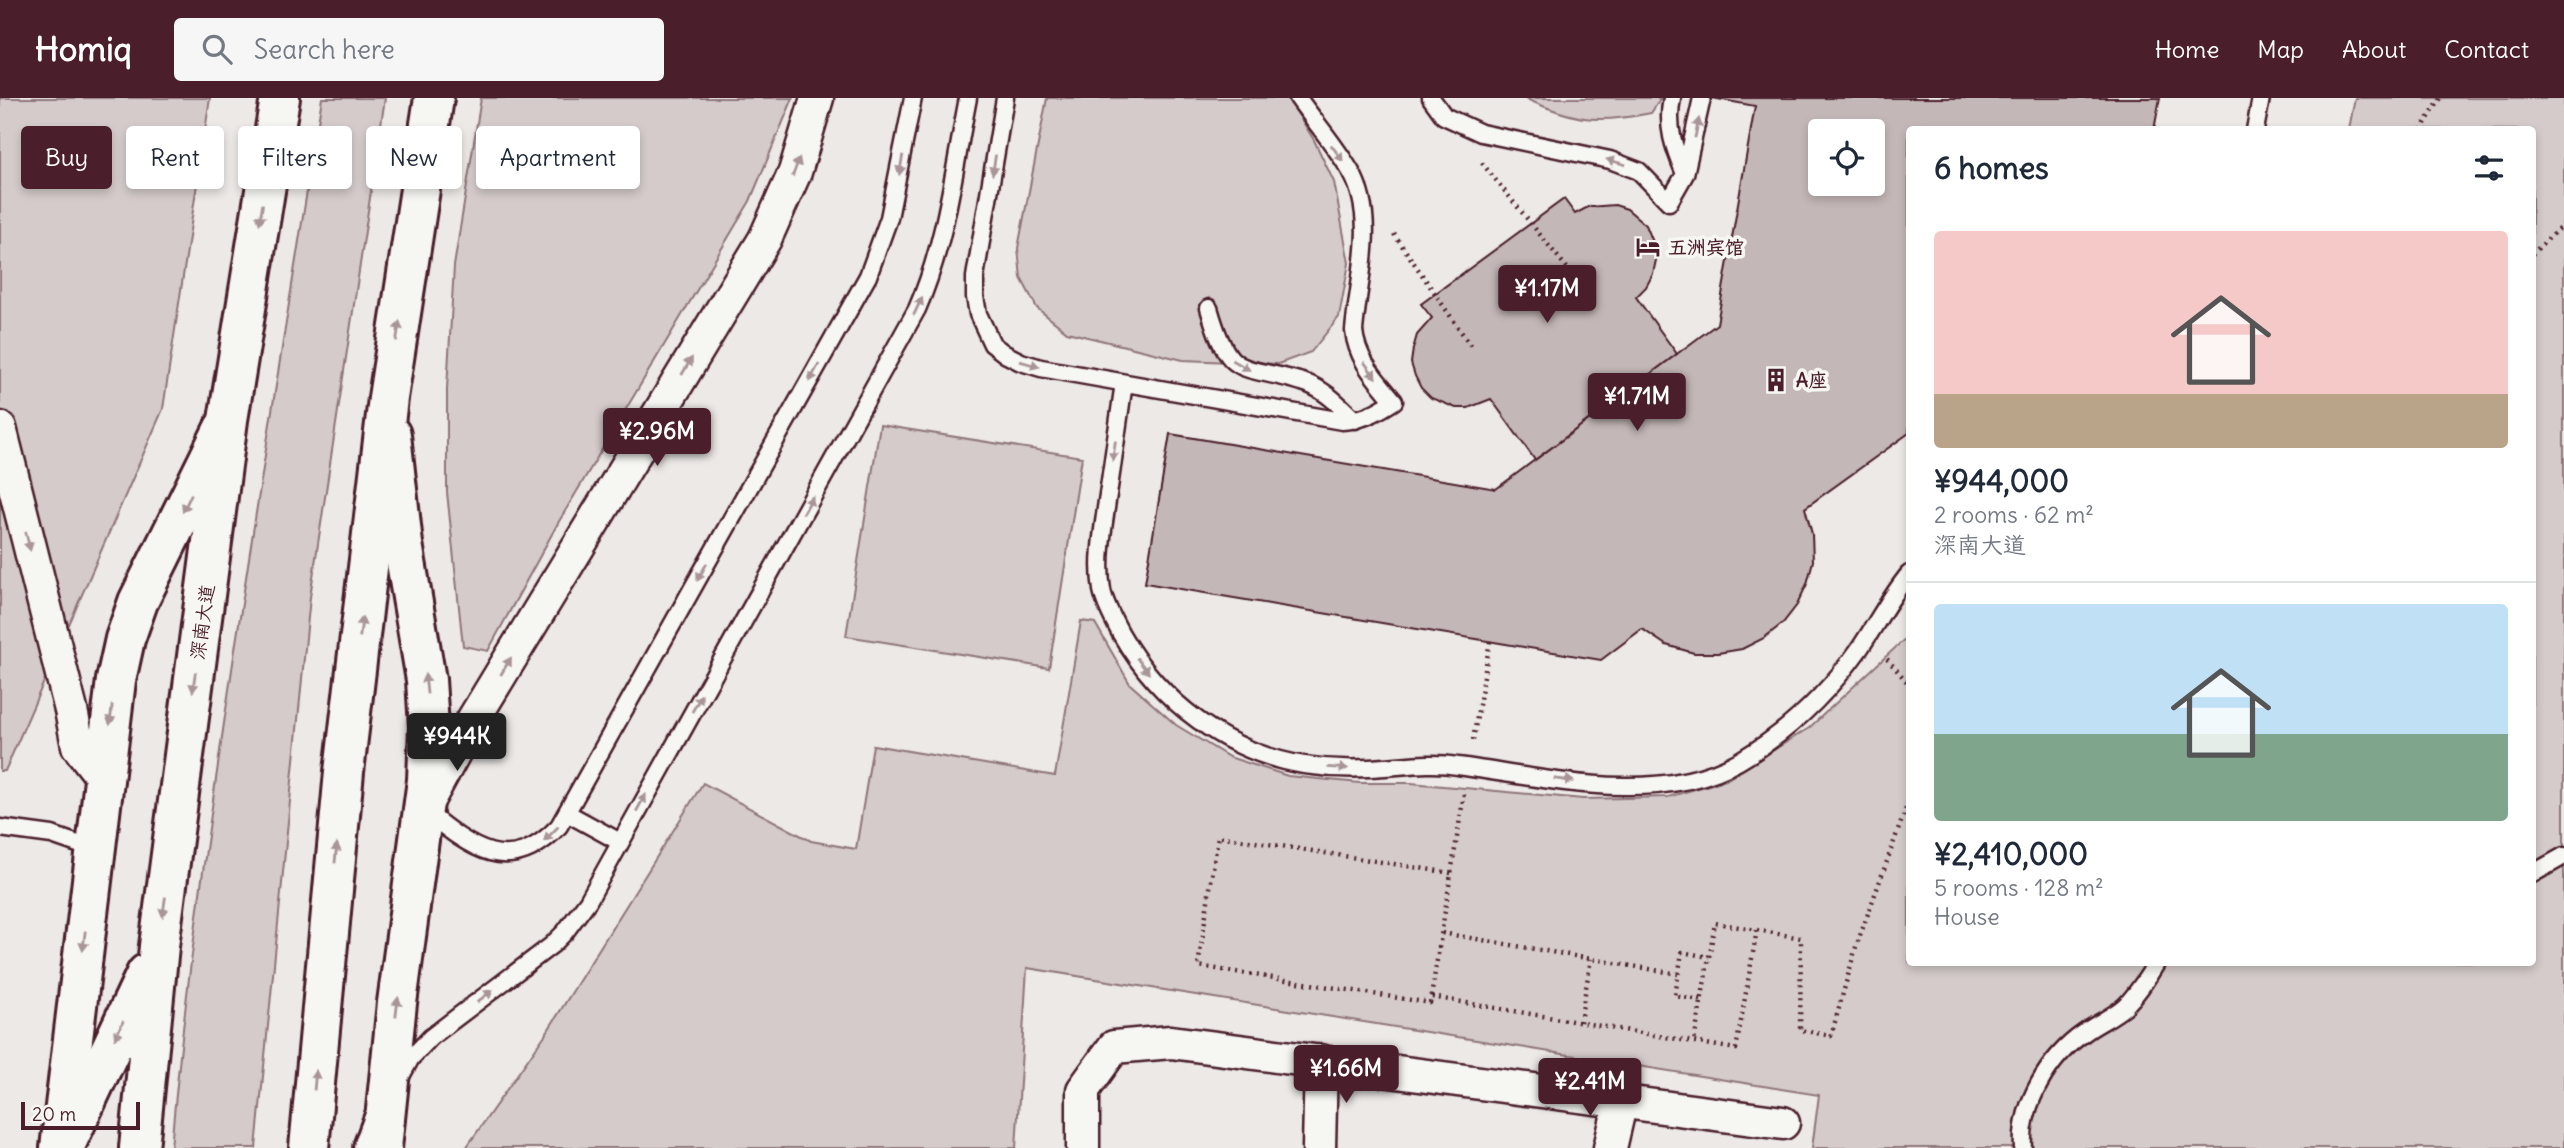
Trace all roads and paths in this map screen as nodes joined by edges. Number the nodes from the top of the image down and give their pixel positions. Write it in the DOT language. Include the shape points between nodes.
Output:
graph roads {
  1 [pos="280,98"];
  2 [pos="434,98"];
  3 [pos="817,98"];
  4 [pos="913,98"];
  5 [pos="968,98"];
  6 [pos="1005,98"];
  7 [pos="1298,98"];
  8 [pos="1431,98"];
  9 [pos="1672,98"];
  10 [pos="1702,98"];
  11 [pos="2261,98"];
  12 [pos="2441,98"];
  13 [pos="1444,116"];
  14 [pos="2256,126"];
  15 [pos="2424,126"];
  16 [pos="1685,174"];
  17 [pos="2564,224"];
  18 [pos="1391,231"];
  19 [pos="2536,250"];
  20 [pos="1571,273"];
  21 [pos="1209,308"];
  22 [pos="1471,346"];
  23 [pos="1124,383"];
  24 [pos="388,398"];
  25 [pos="228,420"];
  26 [pos="1355,420"];
  27 [pos="0,428"];
  28 [pos="1906,578"];
  29 [pos="1490,641"];
  30 [pos="1469,767"];
  31 [pos="103,778"];
  32 [pos="1906,808"];
  33 [pos="423,810"];
  34 [pos="567,813"];
  35 [pos="0,828"];
  36 [pos="620,842"];
  37 [pos="95,850"];
  38 [pos="2564,856"];
  39 [pos="2536,872"];
  40 [pos="1451,873"];
  41 [pos="1757,930"];
  42 [pos="1442,933"];
  43 [pos="159,946"];
  44 [pos="1709,957"];
  45 [pos="1591,959"];
  46 [pos="2155,966"];
  47 [pos="1678,974"];
  48 [pos="1432,997"];
  49 [pos="1701,1000"];
  50 [pos="1580,1022"];
  51 [pos="1694,1042"];
  52 [pos="1321,1061"];
  53 [pos="1621,1101"];
  54 [pos="1783,1123"];
  55 [pos="380,1137"];
  56 [pos="62,1148"];
  57 [pos="139,1148"];
  58 [pos="309,1148"];
  59 [pos="1083,1148"];
  60 [pos="1319,1148"];
  61 [pos="1610,1148"];
  62 [pos="2023,1148"];
  1 -- 25 [label="main road, 深南大道, one-way"];
  24 -- 2 [label="main road, one-way"];
  33 -- 3 [label="street, one-way" via="462,738 765,239 795,172"];
  4 -- 34 [label="lane, one-way" via="889,218 868,276"];
  36 -- 5 [label="lane, one-way" via="917,310 939,249"];
  6 -- 23 [label="lane, one-way" via="975,277 976,305 984,331 992,344 1021,362"];
  7 -- 26 [label="lane, one-way" via="1351,173 1364,214 1355,343 1365,365 1394,401"];
  8 -- 13 [label="lane"];
  9 -- 16 [label="lane" via="1671,141"];
  16 -- 10 [label="lane, one-way"];
  11 -- 14 [label="lane"];
  12 -- 15 [label="path"];
  16 -- 13 [label="lane, one-way" via="1669,202 1639,171 1627,166 1492,136"];
  13 -- 20 [label="path"];
  17 -- 19 [label="path"];
  18 -- 22 [label="path"];
  21 -- 26 [label="lane, one-way" via="1226,355 1236,364 1317,388"];
  23 -- 26 [label="lane"];
  23 -- 30 [label="lane, one-way" via="1100,550 1102,592 1130,650 1156,682 1212,731 1271,757 1324,767 1428,763"];
  33 -- 24 [label="main road, one-way" via="429,727 426,680 403,544"];
  58 -- 24 [label="main road, one-way" via="344,772"];
  25 -- 31 [label="main road, one-way" via="138,602 125,639"];
  25 -- 43 [label="main road, 深南大道, one-way"];
  27 -- 31 [label="street, one-way" via="78,746"];
  30 -- 28 [label="lane, one-way" via="1647,786 1709,775 1784,731 1821,696 1860,648"];
  29 -- 30 [label="path"];
  30 -- 40 [label="path"];
  31 -- 37 [label="main road"];
  32 -- 41 [label="path" via="1856,947 1831,1036 1800,1030 1801,938"];
  34 -- 33 [label="lane, one-way" via="540,845 508,854 474,847"];
  55 -- 33 [label="main road, one-way"];
  34 -- 36 [label="lane"];
  35 -- 37 [label="lane" via="52,835"];
  55 -- 36 [label="lane, one-way" via="404,1070 419,1048 565,932"];
  37 -- 56 [label="main road, one-way"];
  38 -- 39 [label="lane"];
  40 -- 42 [label="path"];
  40 -- 48 [label="path" via="1219,836 1198,965 1430,1003"];
  41 -- 44 [label="path" via="1715,922"];
  41 -- 51 [label="path" via="1736,1049"];
  42 -- 45 [label="path"];
  42 -- 48 [label="path"];
  43 -- 56 [label="main road, one-way"];
  43 -- 57 [label="main road, 深南大道"];
  44 -- 47 [label="path" via="1682,952"];
  44 -- 49 [label="path"];
  45 -- 47 [label="path"];
  45 -- 50 [label="path"];
  46 -- 62 [label="lane" via="2123,1008 2082,1034 2050,1069 2027,1112"];
  47 -- 49 [label="path" via="1675,996"];
  48 -- 50 [label="path"];
  49 -- 51 [label="path"];
  50 -- 51 [label="path"];
  52 -- 53 [label="street"];
  52 -- 59 [label="street" via="1171,1042 1114,1047 1083,1090"];
  52 -- 60 [label="street"];
  53 -- 54 [label="street"];
  53 -- 61 [label="street"];
}
